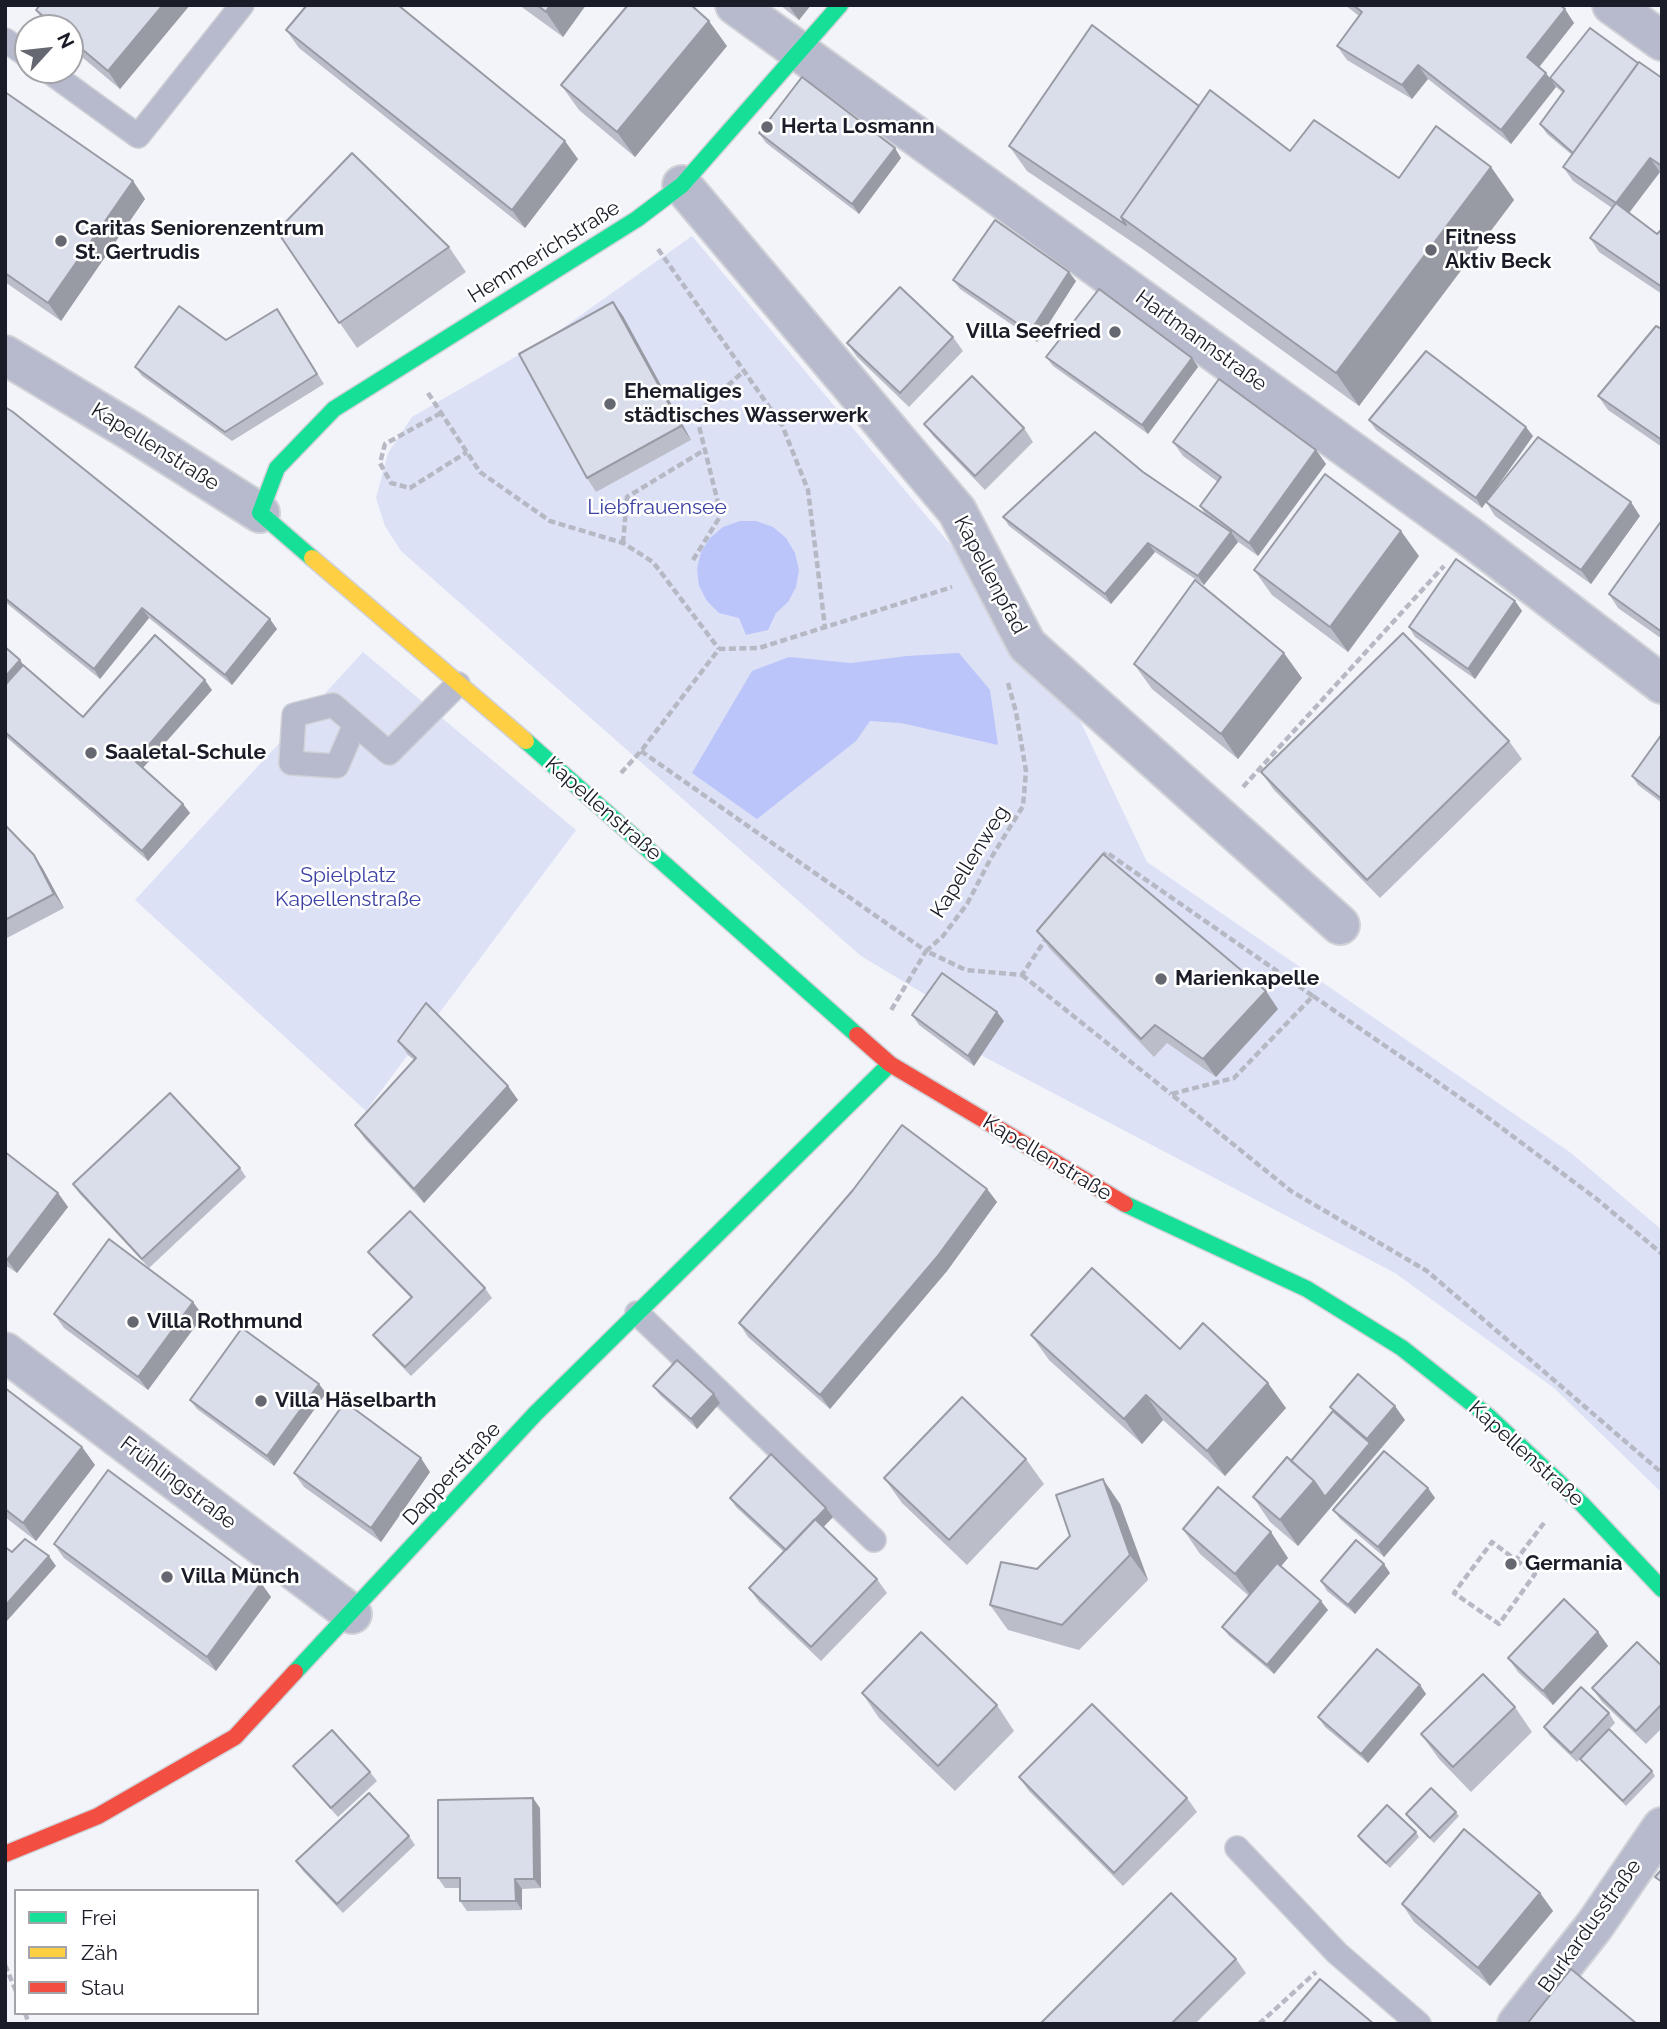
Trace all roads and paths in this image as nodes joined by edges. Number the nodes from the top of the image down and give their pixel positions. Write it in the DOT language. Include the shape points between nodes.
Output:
graph roads {
  1 [pos="242,5"];
  2 [pos="735,5"];
  3 [pos="840,5"];
  4 [pos="1612,5"];
  5 [pos="1662,41"];
  6 [pos="800,52"];
  7 [pos="67,84"];
  8 [pos="682,185"];
  9 [pos="637,219"];
  10 [pos="5,355"];
  11 [pos="408,363"];
  12 [pos="744,372"];
  13 [pos="441,413"];
  14 [pos="706,449"];
  15 [pos="467,452"];
  16 [pos="260,513"];
  17 [pos="1470,537"];
  18 [pos="623,543"];
  19 [pos="693,560"];
  20 [pos="990,575"];
  21 [pos="825,627"];
  22 [pos="719,649"];
  23 [pos="1007,678"];
  24 [pos="458,684"];
  25 [pos="1662,684"];
  26 [pos="355,724"];
  27 [pos="641,751"];
  28 [pos="596,801"];
  29 [pos="1217,816"];
  30 [pos="1099,863"];
  31 [pos="1340,925"];
  32 [pos="1052,930"];
  33 [pos="926,951"];
  34 [pos="1022,975"];
  35 [pos="1313,996"];
  36 [pos="868,1046"];
  37 [pos="890,1064"];
  38 [pos="1171,1094"];
  39 [pos="1662,1254"];
  40 [pos="637,1313"];
  41 [pos="5,1352"];
  42 [pos="1662,1473"];
  43 [pos="1550,1515"];
  44 [pos="874,1540"];
  45 [pos="1516,1560"];
  46 [pos="1662,1589"];
  47 [pos="352,1614"];
  48 [pos="1662,1827"];
  49 [pos="1237,1848"];
  50 [pos="5,1854"];
  51 [pos="1337,1953"];
  52 [pos="5,1965"];
  53 [pos="14,1986"];
  54 [pos="1259,2024"];
  55 [pos="1419,2024"];
  56 [pos="1517,2024"];
  1 -- 7 [label="lane" via="138,135"];
  2 -- 6 [label="street, Hartmannstraße"];
  3 -- 6 [label="street, Hemmerichstraße"];
  4 -- 5 [label="street"];
  6 -- 8 [label="street, Hemmerichstraße"];
  6 -- 17 [label="street, Hartmannstraße"];
  8 -- 9 [label="street, Hemmerichstraße"];
  8 -- 20 [label="street, Kapellenpfad" via="957,511"];
  9 -- 11 [label="street, Hemmerichstraße"];
  9 -- 12 [label="path"];
  10 -- 16 [label="street, Kapellenstraße"];
  11 -- 13 [label="path"];
  11 -- 16 [label="street, Hemmerichstraße" via="334,409 277,468"];
  12 -- 14 [label="path" via="696,414"];
  12 -- 21 [label="path" via="782,425 808,490"];
  13 -- 15 [label="path"];
  13 -- 15 [label="path" via="385,444 380,463 391,483 410,488"];
  14 -- 18 [label="path" via="627,497"];
  14 -- 19 [label="path" via="721,515"];
  15 -- 18 [label="path" via="481,472 551,521"];
  16 -- 24 [label="street, Kapellenstraße"];
  17 -- 25 [label="street, Hartmannstraße"];
  17 -- 29 [label="path"];
  18 -- 22 [label="path" via="653,562"];
  20 -- 21 [label="path"];
  20 -- 29 [label="street, Kapellenpfad" via="1027,645"];
  21 -- 22 [label="path" via="759,648"];
  22 -- 27 [label="path"];
  23 -- 33 [label="path, Kapellenweg" via="1026,771 1023,806 967,904"];
  24 -- 26 [label="lane" via="389,753"];
  24 -- 28 [label="street, Kapellenstraße"];
  27 -- 28 [label="path"];
  27 -- 33 [label="path"];
  28 -- 36 [label="street, Kapellenstraße"];
  29 -- 31 [label="street, Kapellenpfad"];
  30 -- 35 [label="path" via="1106,852"];
  32 -- 34 [label="path"];
  33 -- 34 [label="path" via="966,970"];
  33 -- 36 [label="path, Kapellenweg"];
  34 -- 38 [label="path"];
  35 -- 38 [label="path" via="1234,1078"];
  35 -- 39 [label="path" via="1475,1108 1587,1191"];
  36 -- 37 [label="street, Kapellenstraße"];
  37 -- 40 [label="street, Dapperstraße"];
  37 -- 46 [label="street, Kapellenstraße" via="1119,1201 1307,1289 1402,1348 1489,1418 1582,1504"];
  38 -- 42 [label="path" via="1291,1191 1427,1271"];
  40 -- 44 [label="lane"];
  40 -- 47 [label="street, Dapperstraße" via="536,1413"];
  41 -- 47 [label="street, Frühlingstraße"];
  43 -- 45 [label="path"];
  45 -- 45 [label="path" via="1492,1542 1454,1593 1499,1624 1535,1574"];
  47 -- 50 [label="street, Dapperstraße" via="235,1737 99,1816"];
  48 -- 56 [label="street, Burkardusstraße" via="1595,1925"];
  49 -- 51 [label="lane"];
  51 -- 54 [label="path"];
  51 -- 55 [label="lane"];
  52 -- 53 [label="path"];
}
